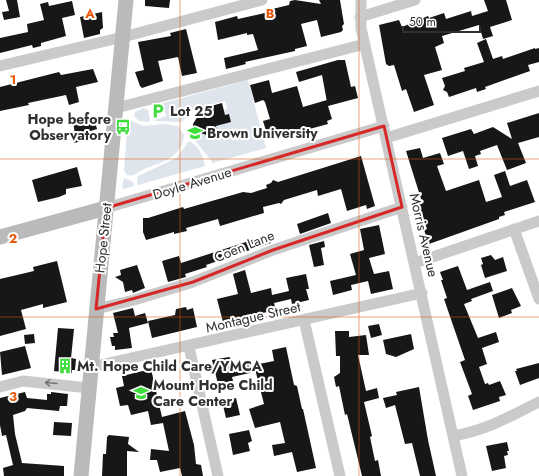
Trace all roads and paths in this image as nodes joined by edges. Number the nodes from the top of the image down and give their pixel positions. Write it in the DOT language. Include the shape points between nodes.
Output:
graph roads {
  1 [pos="126,0"];
  2 [pos="262,0"];
  3 [pos="361,0"];
  4 [pos="415,0"];
  5 [pos="243,3"];
  6 [pos="360,17"];
  7 [pos="123,37"];
  8 [pos="365,44"];
  9 [pos="0,66"];
  10 [pos="539,91"];
  11 [pos="116,108"];
  12 [pos="384,126"];
  13 [pos="386,138"];
  14 [pos="402,206"];
  15 [pos="106,208"];
  16 [pos="539,220"];
  17 [pos="514,229"];
  18 [pos="0,237"];
  19 [pos="415,263"];
  20 [pos="422,293"];
  21 [pos="539,299"];
  22 [pos="96,309"];
  23 [pos="304,320"];
  24 [pos="189,346"];
  25 [pos="91,367"];
  26 [pos="0,387"];
  27 [pos="89,388"];
  28 [pos="539,402"];
  29 [pos="453,436"];
  30 [pos="81,476"];
  31 [pos="218,476"];
  32 [pos="340,476"];
  33 [pos="462,476"];
  1 -- 7 [label="main road, Hope Street"];
  2 -- 5 [label="street"];
  3 -- 6 [label="street, Morris Avenue"];
  4 -- 6 [label="street"];
  5 -- 7 [label="street"];
  6 -- 8 [label="street, Morris Avenue"];
  7 -- 9 [label="street"];
  7 -- 11 [label="main road, Hope Street"];
  8 -- 11 [label="street"];
  8 -- 12 [label="street, Morris Avenue"];
  10 -- 13 [label="street"];
  11 -- 15 [label="main road, Hope Street"];
  12 -- 13 [label="street, Morris Avenue"];
  12 -- 15 [label="street, Doyle Avenue"];
  13 -- 14 [label="street, Morris Avenue"];
  14 -- 19 [label="street, Morris Avenue"];
  14 -- 22 [label="street, Coen Lane" via="273,250 193,282"];
  15 -- 18 [label="main road, Doyle Avenue"];
  15 -- 22 [label="main road, Hope Street"];
  16 -- 17 [label="street"];
  17 -- 19 [label="street"];
  17 -- 21 [label="street"];
  19 -- 20 [label="street, Morris Avenue"];
  20 -- 23 [label="street, Montague Street"];
  20 -- 29 [label="street, Morris Avenue"];
  22 -- 25 [label="main road, Hope Street"];
  23 -- 24 [label="street, Montague Street"];
  23 -- 32 [label="street"];
  24 -- 25 [label="street, Montague Street"];
  24 -- 31 [label="street"];
  25 -- 27 [label="main road, Hope Street"];
  27 -- 26 [label="street, one-way" via="23,381"];
  27 -- 30 [label="main road, Hope Street"];
  28 -- 29 [label="street" via="496,424"];
  29 -- 33 [label="street, Morris Avenue"];
}
